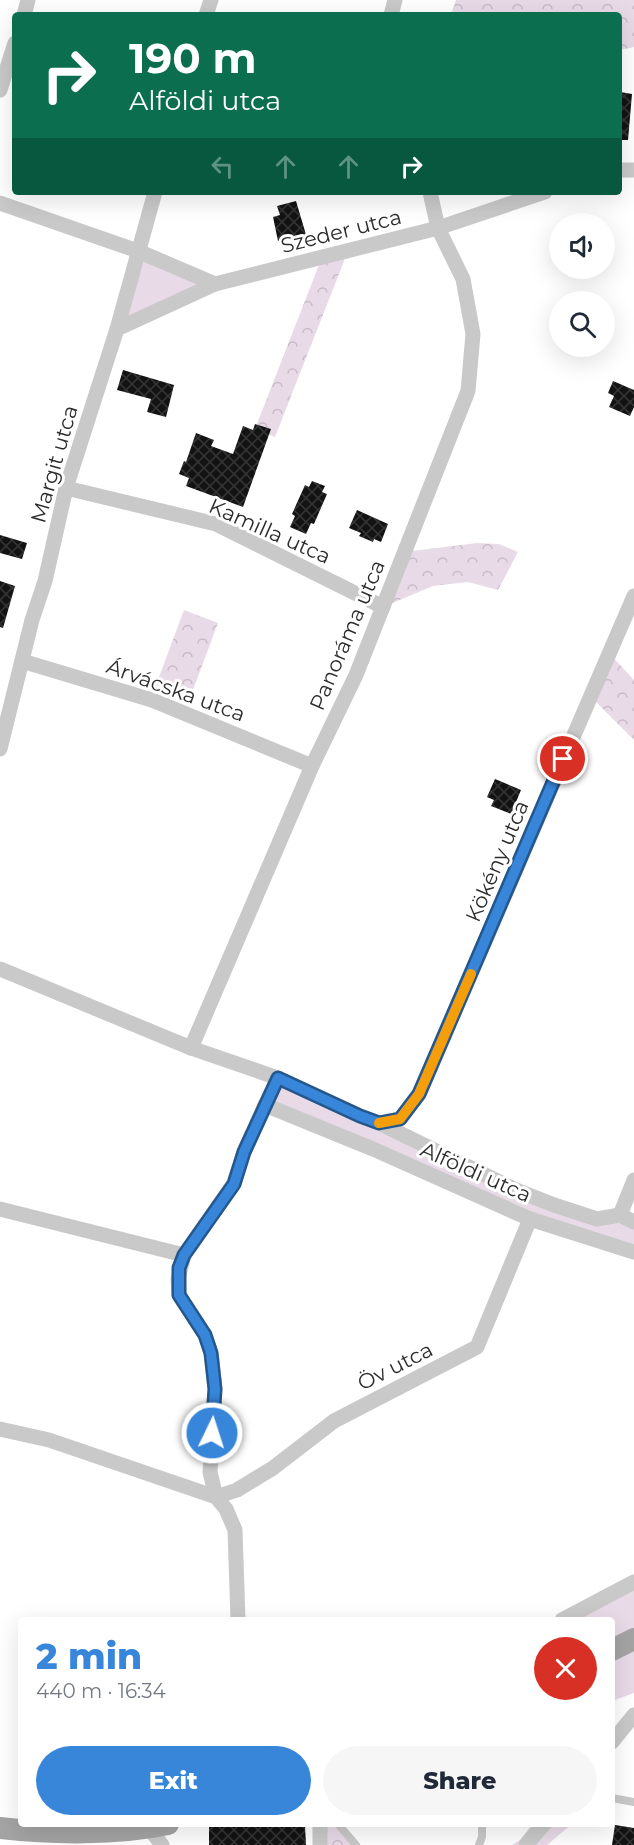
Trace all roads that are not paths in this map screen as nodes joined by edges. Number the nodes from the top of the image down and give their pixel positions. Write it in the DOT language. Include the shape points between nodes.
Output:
graph roads {
  1 [pos="12,52"];
  2 [pos="0,90"];
  3 [pos="154,195"];
  4 [pos="430,195"];
  5 [pos="536,195"];
  6 [pos="0,203"];
  7 [pos="438,228"];
  8 [pos="138,251"];
  9 [pos="215,284"];
  10 [pos="117,329"];
  11 [pos="66,488"];
  12 [pos="634,596"];
  13 [pos="383,607"];
  14 [pos="22,661"];
  15 [pos="0,750"];
  16 [pos="312,766"];
  17 [pos="0,969"];
  18 [pos="191,1048"];
  19 [pos="278,1078"];
  20 [pos="265,1105"];
  21 [pos="379,1123"];
  22 [pos="634,1180"];
  23 [pos="0,1209"];
  24 [pos="620,1215"];
  25 [pos="530,1219"];
  26 [pos="634,1222"];
  27 [pos="634,1252"];
  28 [pos="184,1255"];
  29 [pos="0,1429"];
  30 [pos="216,1497"];
  31 [pos="634,1582"];
  32 [pos="238,1617"];
  33 [pos="568,1617"];
  34 [pos="634,1639"];
  35 [pos="615,1648"];
  36 [pos="634,1715"];
  37 [pos="615,1738"];
  38 [pos="615,1799"];
  39 [pos="634,1802"];
  40 [pos="320,1827"];
  41 [pos="341,1827"];
  42 [pos="482,1827"];
  43 [pos="541,1827"];
  44 [pos="0,1828"];
  45 [pos="160,1832"];
  46 [pos="320,1845"];
  47 [pos="356,1845"];
  48 [pos="479,1845"];
  49 [pos="526,1845"];
  1 -- 2 [label="street"];
  3 -- 8 [label="street, Margit utca"];
  4 -- 7 [label="street, Panoráma utca"];
  5 -- 7 [label="street, Szeder utca"];
  6 -- 8 [label="street"];
  7 -- 9 [label="street, Szeder utca"];
  7 -- 13 [label="street, Panoráma utca" via="463,279 473,334 468,391"];
  8 -- 9 [label="street"];
  8 -- 10 [label="street, Margit utca"];
  9 -- 10 [label="street, Szeder utca"];
  10 -- 11 [label="street, Margit utca"];
  11 -- 13 [label="street, Kamilla utca" via="216,524"];
  11 -- 14 [label="street, Margit utca"];
  12 -- 21 [label="street, Kökény utca" via="419,1094 400,1119"];
  13 -- 16 [label="street, Panoráma utca" via="356,675"];
  14 -- 15 [label="street, Margit utca"];
  14 -- 16 [label="street, Árvácska utca" via="152,700"];
  16 -- 18 [label="street, Panoráma utca"];
  17 -- 18 [label="street, Alföldi utca"];
  18 -- 19 [label="street, Alföldi utca"];
  19 -- 20 [label="street"];
  19 -- 21 [label="street, Alföldi utca"];
  20 -- 25 [label="street, Alföldi utca"];
  20 -- 28 [label="street" via="234,1184"];
  21 -- 24 [label="street, Alföldi utca" via="554,1205 597,1219"];
  22 -- 24 [label="street"];
  23 -- 28 [label="street"];
  24 -- 26 [label="street"];
  25 -- 27 [label="street, Alföldi utca"];
  25 -- 30 [label="street, Öv utca" via="477,1347 334,1421 273,1468 237,1490"];
  28 -- 30 [label="street" via="179,1295 205,1335 211,1353 215,1389 210,1472"];
  29 -- 30 [label="street" via="49,1440"];
  30 -- 32 [label="street" via="235,1530"];
  31 -- 33 [label="street"];
  34 -- 35 [label="main road"];
  36 -- 37 [label="street"];
  38 -- 39 [label="lane"];
  40 -- 46 [label="street"];
  41 -- 47 [label="lane"];
  42 -- 48 [label="lane"];
  43 -- 49 [label="street"];
  44 -- 45 [label="main road"];
}
